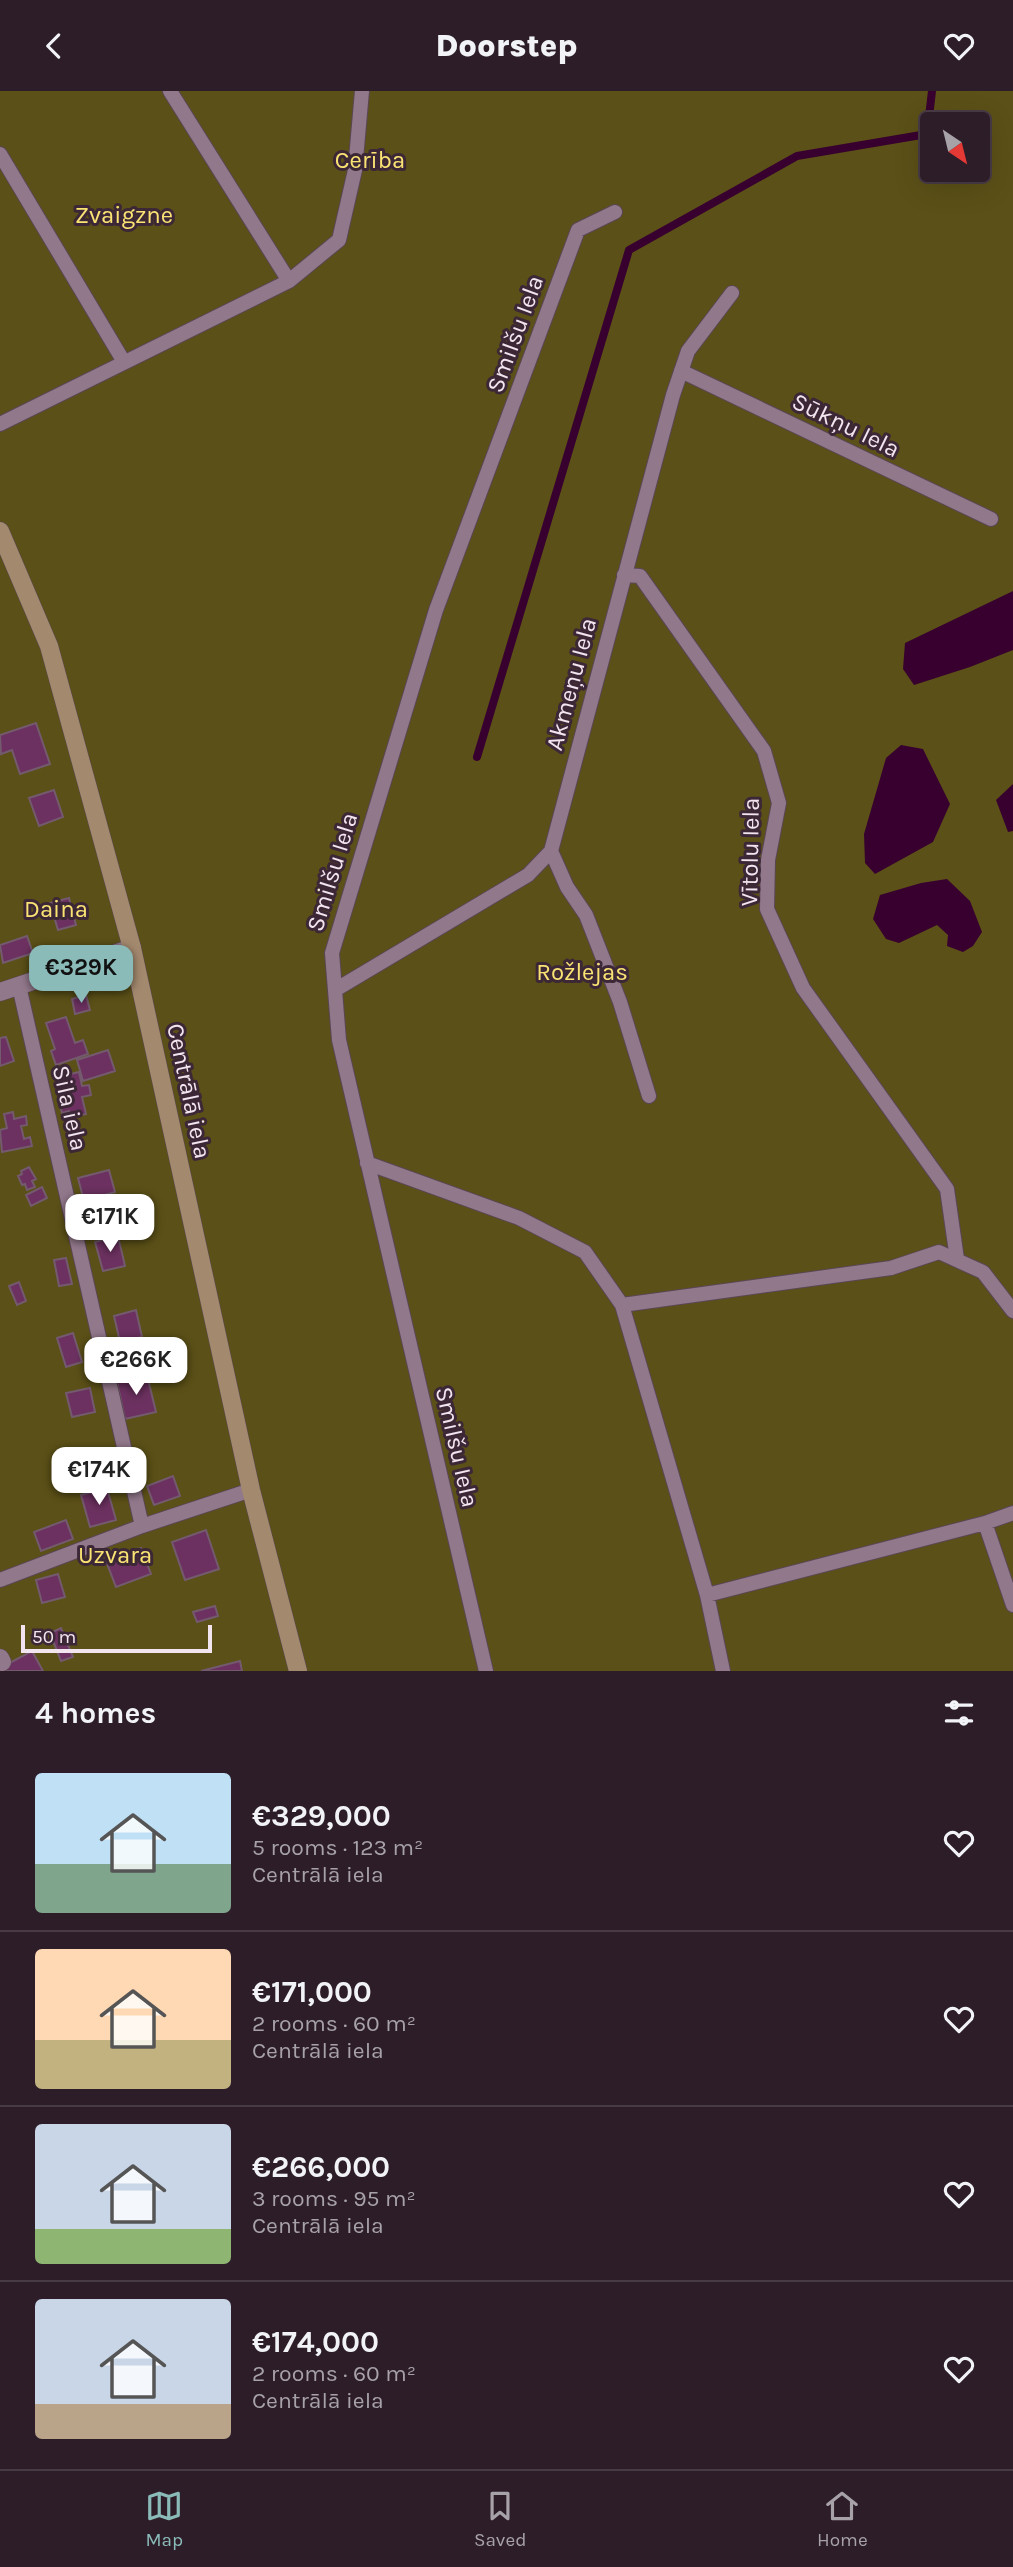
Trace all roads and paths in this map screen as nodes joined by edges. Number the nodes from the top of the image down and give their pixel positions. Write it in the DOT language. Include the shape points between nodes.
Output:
graph roads {
  1 [pos="170,91"];
  2 [pos="362,91"];
  3 [pos="0,154"];
  4 [pos="615,212"];
  5 [pos="289,281"];
  6 [pos="732,293"];
  7 [pos="124,362"];
  8 [pos="681,371"];
  9 [pos="0,424"];
  10 [pos="991,519"];
  11 [pos="0,531"];
  12 [pos="624,575"];
  13 [pos="551,851"];
  14 [pos="132,948"];
  15 [pos="19,986"];
  16 [pos="335,990"];
  17 [pos="0,992"];
  18 [pos="649,1096"];
  19 [pos="368,1163"];
  20 [pos="957,1259"];
  21 [pos="622,1305"];
  22 [pos="1013,1311"];
  23 [pos="251,1490"];
  24 [pos="1013,1513"];
  25 [pos="985,1523"];
  26 [pos="142,1526"];
  27 [pos="0,1580"];
  28 [pos="707,1595"];
  29 [pos="1013,1605"];
  30 [pos="298,1671"];
  31 [pos="486,1671"];
  32 [pos="723,1671"];
  1 -- 5 [label="lane"];
  2 -- 5 [label="lane" via="355,170 339,240"];
  3 -- 7 [label="lane"];
  4 -- 16 [label="lane, Smilšu Iela" via="578,230 436,610 332,953"];
  5 -- 7 [label="lane"];
  6 -- 8 [label="lane, Akmeņu Iela" via="688,351"];
  7 -- 9 [label="lane"];
  8 -- 10 [label="lane, Sūkņu Iela"];
  8 -- 12 [label="lane, Akmeņu Iela"];
  11 -- 14 [label="street, Centrālā iela" via="49,646"];
  12 -- 13 [label="lane, Akmeņu Iela"];
  12 -- 20 [label="lane, Vītolu Iela" via="640,576 764,751 779,803 768,860 767,909 803,988 947,1189"];
  13 -- 16 [label="lane, Akmeņu Iela" via="528,875"];
  13 -- 18 [label="lane" via="586,915 620,1002"];
  14 -- 15 [label="street"];
  14 -- 23 [label="street, Centrālā iela"];
  15 -- 17 [label="street"];
  15 -- 26 [label="lane, Sila iela"];
  16 -- 19 [label="lane, Smilšu Iela" via="339,1040"];
  19 -- 21 [label="lane" via="519,1218 585,1252"];
  19 -- 31 [label="lane, Smilšu Iela"];
  20 -- 21 [label="lane" via="939,1252 891,1268"];
  20 -- 22 [label="lane" via="983,1272"];
  21 -- 28 [label="lane"];
  23 -- 26 [label="lane"];
  23 -- 30 [label="street, Centrālā iela"];
  24 -- 25 [label="lane"];
  25 -- 28 [label="lane"];
  25 -- 29 [label="lane"];
  26 -- 27 [label="lane"];
  28 -- 32 [label="lane"];
}
